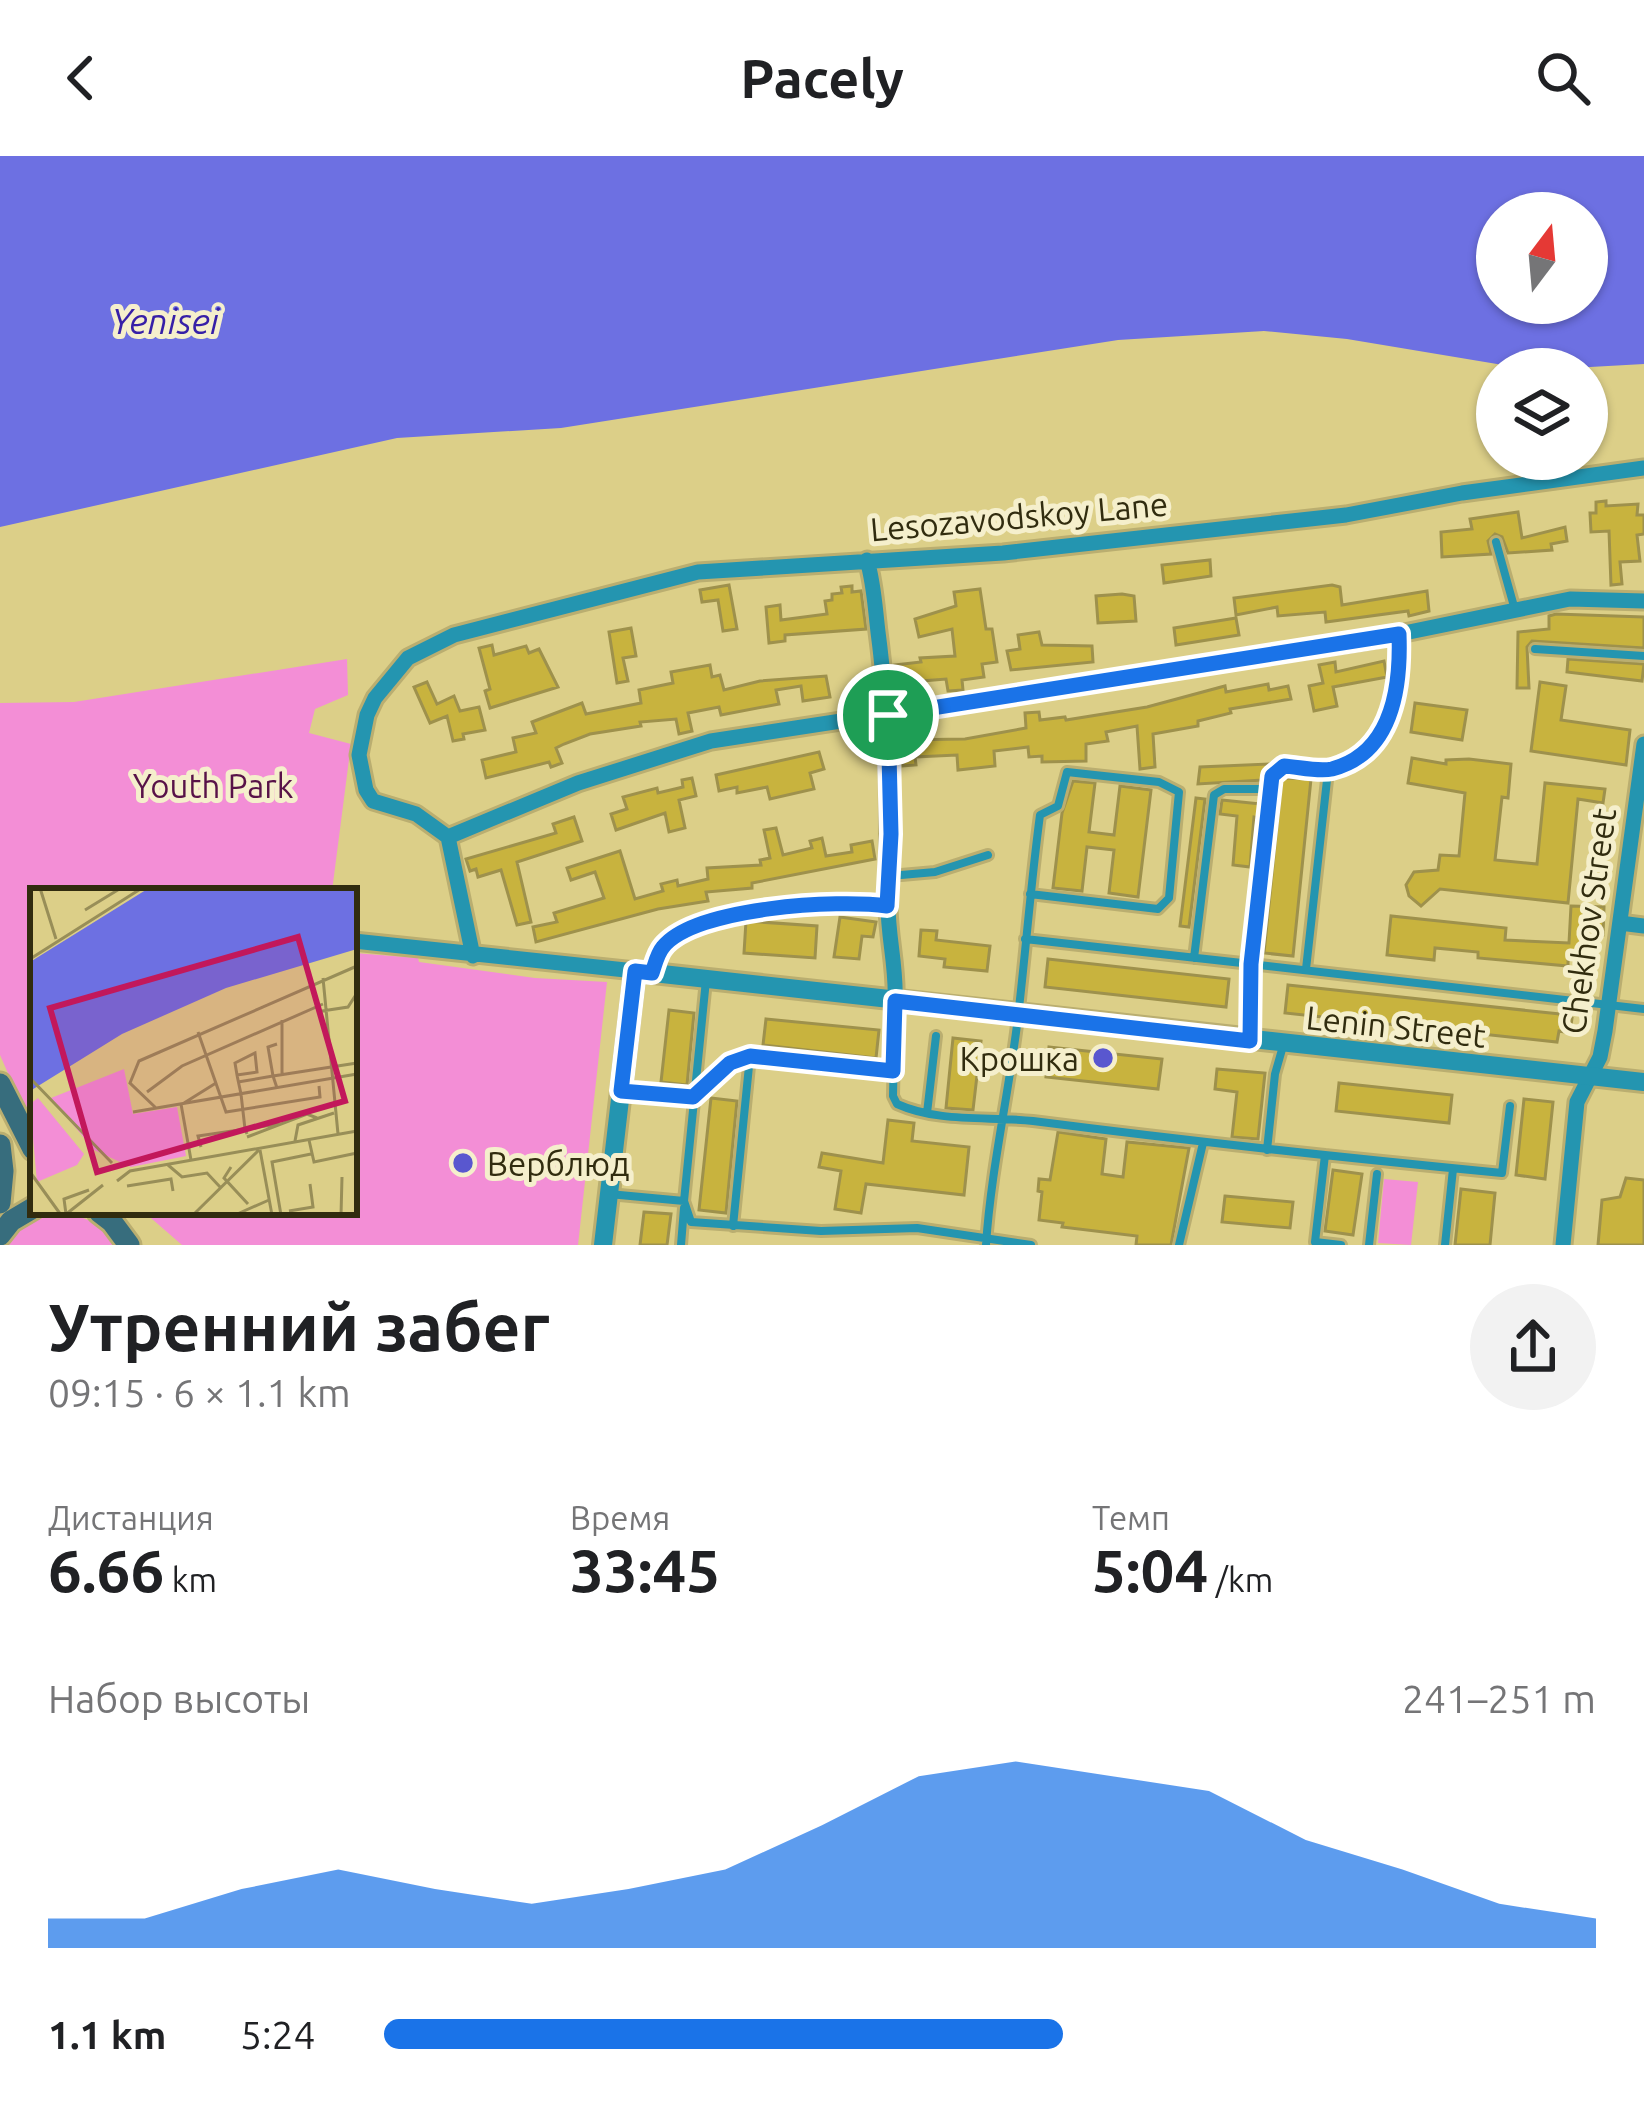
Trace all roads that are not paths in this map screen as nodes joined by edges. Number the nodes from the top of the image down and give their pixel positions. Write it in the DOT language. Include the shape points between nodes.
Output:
graph roads {
  1 [pos="1644,468"];
  2 [pos="1496,542"];
  3 [pos="867,560"];
  4 [pos="1644,601"];
  5 [pos="1515,610"];
  6 [pos="1399,634"];
  7 [pos="1535,649"];
  8 [pos="1644,656"];
  9 [pos="888,715"];
  10 [pos="1644,746"];
  11 [pos="1642,769"];
  12 [pos="1328,770"];
  13 [pos="1269,789"];
  14 [pos="448,837"];
  15 [pos="988,855"];
  16 [pos="889,876"];
  17 [pos="1030,894"];
  18 [pos="887,906"];
  19 [pos="1620,923"];
  20 [pos="1644,926"];
  21 [pos="1025,939"];
  22 [pos="357,941"];
  23 [pos="473,956"];
  24 [pos="1194,958"];
  25 [pos="1251,964"];
  26 [pos="1306,969"];
  27 [pos="643,972"];
  28 [pos="706,979"];
  29 [pos="895,1001"];
  30 [pos="1609,1005"];
  31 [pos="1644,1010"];
  32 [pos="1018,1016"];
  33 [pos="935,1036"];
  34 [pos="1250,1041"];
  35 [pos="1284,1045"];
  36 [pos="750,1056"];
  37 [pos="893,1071"];
  38 [pos="1588,1076"];
  39 [pos="1644,1082"];
  40 [pos="0,1084"];
  41 [pos="621,1091"];
  42 [pos="693,1097"];
  43 [pos="1510,1106"];
  44 [pos="927,1113"];
  45 [pos="1004,1118"];
  46 [pos="30,1143"];
  47 [pos="1203,1143"];
  48 [pos="0,1144"];
  49 [pos="1267,1150"];
  50 [pos="1325,1155"];
  51 [pos="1453,1168"];
  52 [pos="1377,1174"];
  53 [pos="609,1194"];
  54 [pos="685,1201"];
  55 [pos="0,1203"];
  56 [pos="30,1210"];
  57 [pos="105,1215"];
  58 [pos="733,1226"];
  59 [pos="0,1235"];
  60 [pos="986,1242"];
  61 [pos="132,1245"];
  62 [pos="604,1245"];
  63 [pos="681,1245"];
  64 [pos="1031,1245"];
  65 [pos="1179,1245"];
  66 [pos="1342,1245"];
  67 [pos="1369,1245"];
  68 [pos="1445,1245"];
  69 [pos="1563,1245"];
  1 -- 3 [label="street, Lesozavodskoy Lane" via="1346,515"];
  2 -- 5 [label="lane"];
  3 -- 9 [label="street"];
  3 -- 14 [label="street, Lesozavodskoy Lane" via="698,572 454,635 408,658 367,715 362,775 379,806 416,814"];
  4 -- 5 [label="street" via="1570,599"];
  5 -- 6 [label="street"];
  6 -- 9 [label="street"];
  6 -- 12 [label="lane" via="1388,721 1361,754"];
  7 -- 8 [label="lane"];
  9 -- 14 [label="street" via="711,741 578,783"];
  9 -- 16 [label="street"];
  10 -- 11 [label="street, Chekhov Street"];
  11 -- 19 [label="street, Chekhov Street"];
  12 -- 13 [label="lane" via="1280,767"];
  12 -- 26 [label="lane"];
  13 -- 24 [label="lane" via="1214,795"];
  13 -- 25 [label="lane"];
  14 -- 23 [label="street"];
  15 -- 16 [label="lane"];
  16 -- 18 [label="street"];
  17 -- 17 [label="lane" via="1040,815 1058,806 1067,772 1160,782 1179,792 1169,898 1158,910"];
  17 -- 21 [label="lane"];
  18 -- 27 [label="lane" via="721,917 668,942"];
  18 -- 29 [label="street"];
  19 -- 20 [label="street"];
  19 -- 30 [label="street, Chekhov Street"];
  21 -- 24 [label="lane"];
  21 -- 32 [label="lane"];
  22 -- 23 [label="street, Lenin Street"];
  23 -- 27 [label="street, Lenin Street"];
  24 -- 25 [label="lane"];
  25 -- 26 [label="lane"];
  25 -- 34 [label="lane"];
  26 -- 30 [label="lane"];
  27 -- 28 [label="street, Lenin Street"];
  27 -- 41 [label="street"];
  28 -- 29 [label="street, Lenin Street"];
  28 -- 42 [label="lane"];
  29 -- 32 [label="street, Lenin Street"];
  29 -- 37 [label="lane"];
  30 -- 31 [label="lane"];
  30 -- 38 [label="street, Chekhov Street" via="1600,1057"];
  32 -- 34 [label="street, Lenin Street"];
  32 -- 45 [label="lane"];
  33 -- 44 [label="lane"];
  34 -- 35 [label="street, Lenin Street"];
  35 -- 38 [label="street, Lenin Street"];
  35 -- 49 [label="lane"];
  36 -- 37 [label="lane"];
  36 -- 42 [label="lane"];
  36 -- 58 [label="lane"];
  37 -- 44 [label="lane" via="897,1104"];
  38 -- 39 [label="street, Lenin Street"];
  38 -- 69 [label="street, Chekhov Street" via="1576,1102"];
  40 -- 46 [label="main road"];
  41 -- 42 [label="lane"];
  41 -- 53 [label="street"];
  42 -- 54 [label="lane"];
  43 -- 51 [label="lane" via="1502,1173"];
  44 -- 45 [label="lane"];
  45 -- 47 [label="lane"];
  45 -- 60 [label="lane"];
  47 -- 49 [label="lane"];
  47 -- 65 [label="lane"];
  48 -- 55 [label="main road"];
  49 -- 50 [label="lane"];
  50 -- 51 [label="lane"];
  50 -- 66 [label="lane" via="1315,1242"];
  51 -- 68 [label="lane"];
  52 -- 67 [label="lane"];
  53 -- 54 [label="lane"];
  53 -- 62 [label="street"];
  54 -- 58 [label="lane" via="691,1222"];
  54 -- 63 [label="lane"];
  56 -- 59 [label="main road"];
  57 -- 61 [label="main road"];
  58 -- 60 [label="lane" via="917,1228"];
  60 -- 64 [label="lane"];
}
